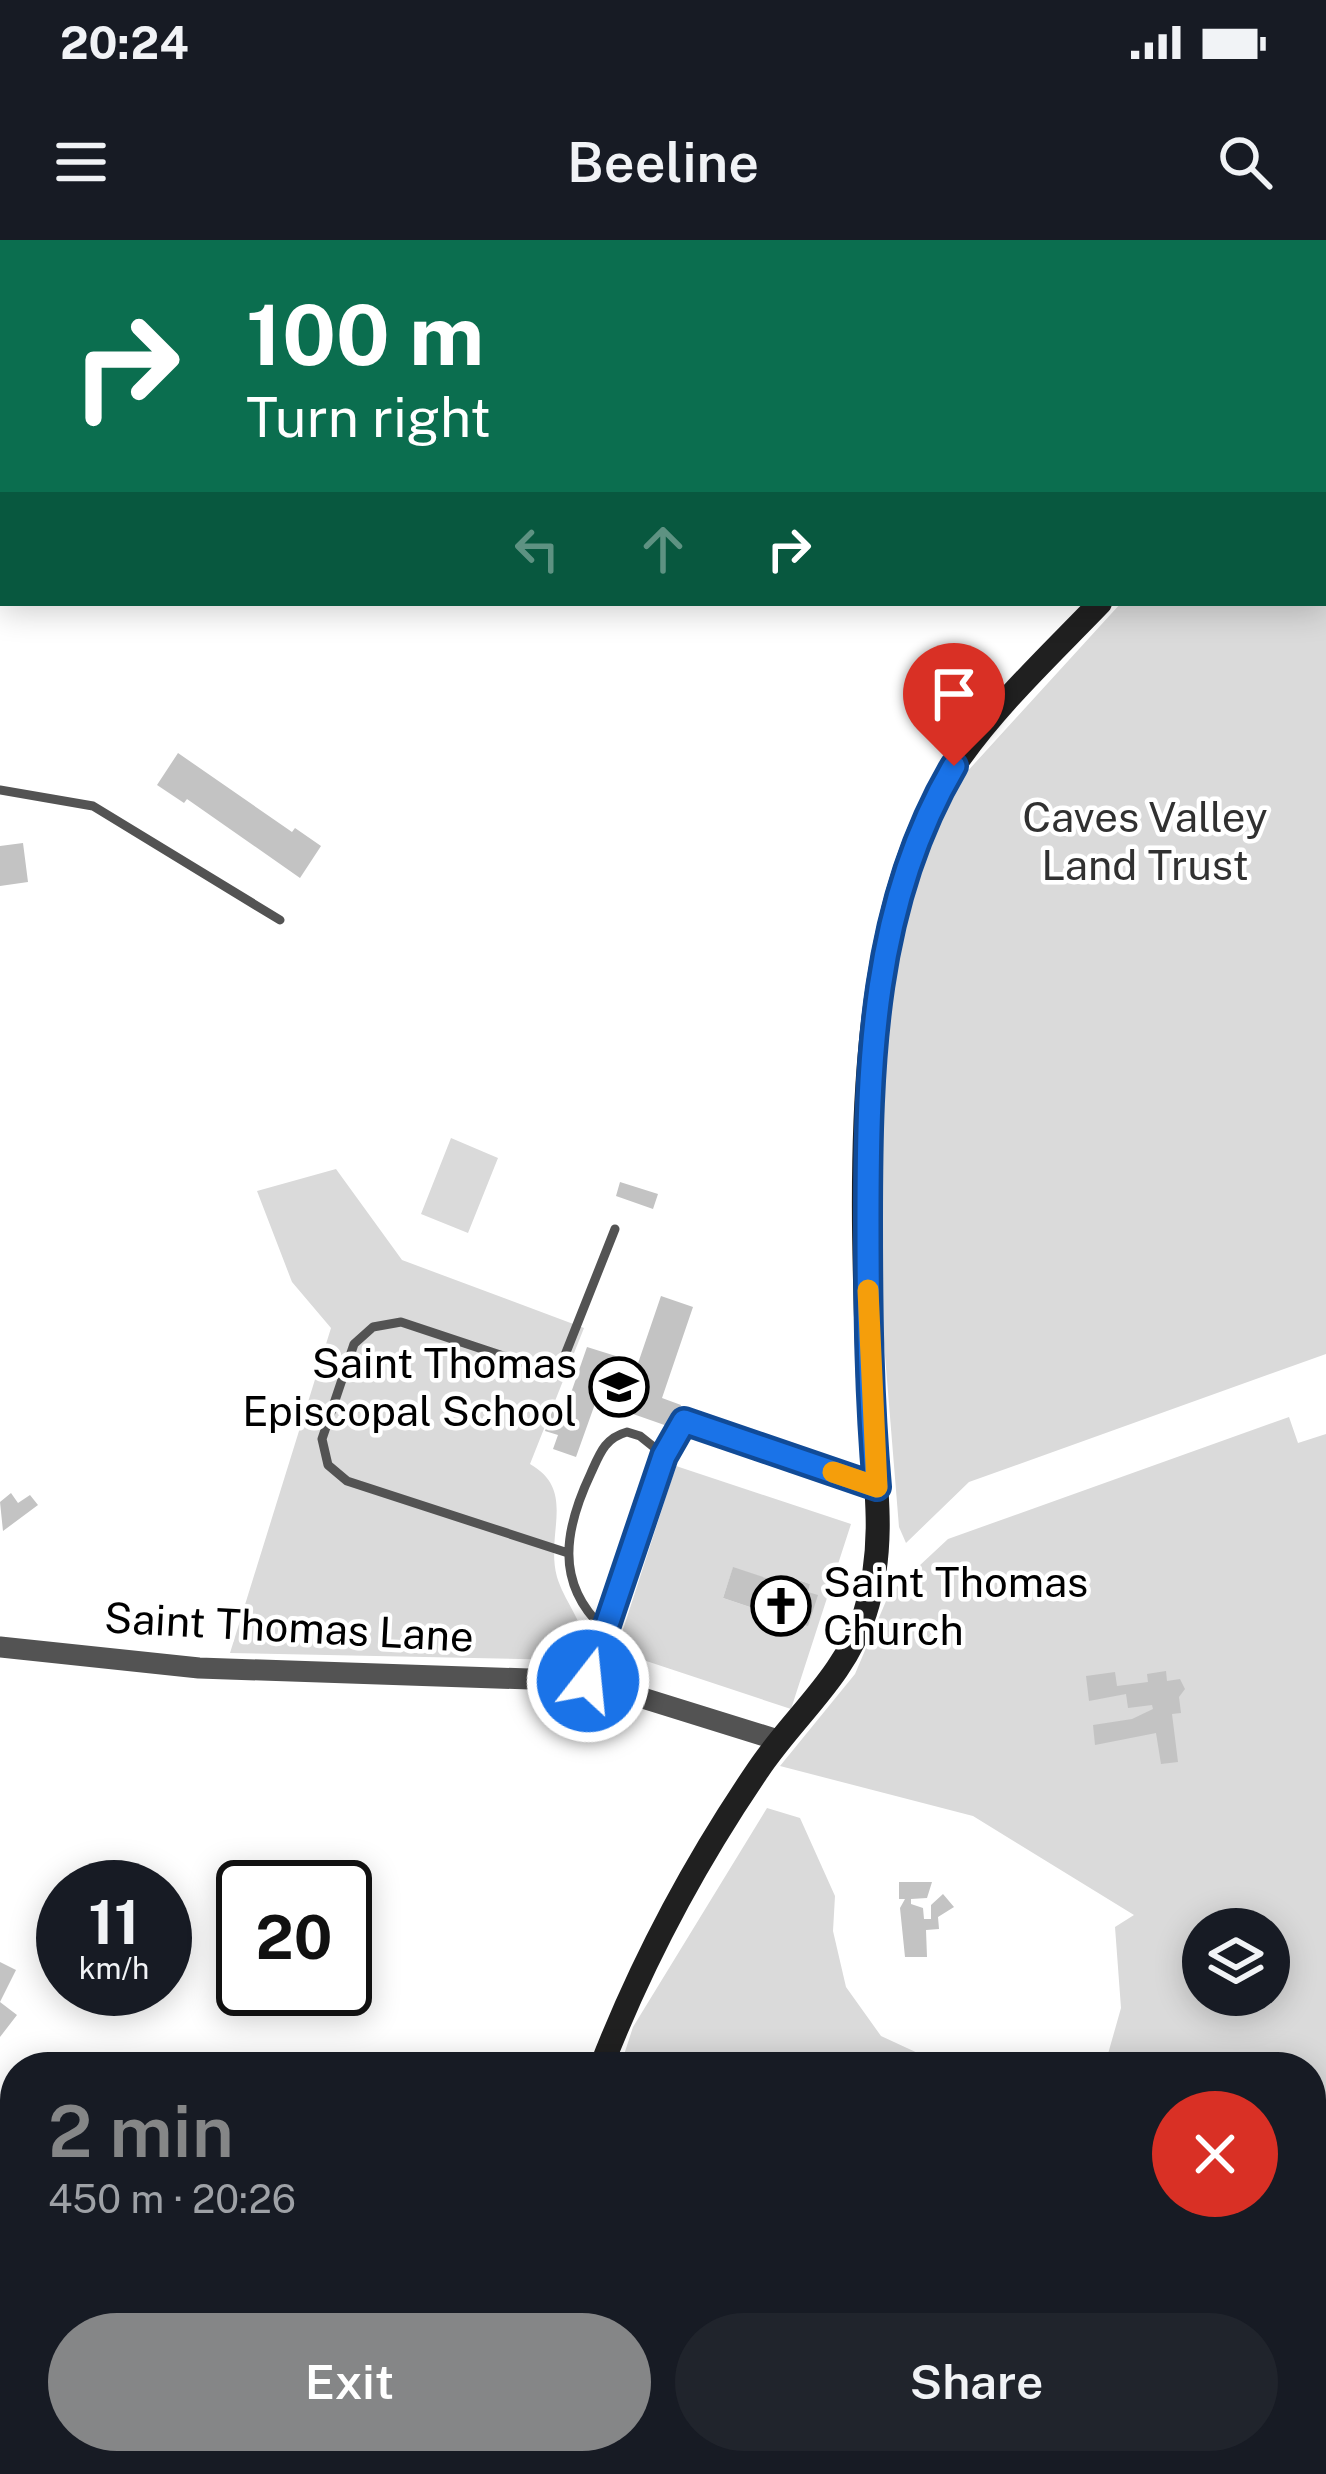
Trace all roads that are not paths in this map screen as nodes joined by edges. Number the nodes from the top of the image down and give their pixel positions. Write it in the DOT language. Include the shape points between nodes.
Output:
graph roads {
  1 [pos="1097,606"];
  2 [pos="0,790"];
  3 [pos="280,920"];
  4 [pos="615,1229"];
  5 [pos="664,1456"];
  6 [pos="877,1487"];
  7 [pos="565,1552"];
  8 [pos="603,1628"];
  9 [pos="0,1647"];
  10 [pos="588,1681"];
  11 [pos="781,1741"];
  12 [pos="608,2052"];
  1 -- 6 [label="main road" via="954,766 916,839 891,923 868,1104 868,1381"];
  2 -- 3 [label="lane" via="93,806"];
  4 -- 7 [label="lane" via="561,1365 542,1370 400,1322 382,1323 354,1344 322,1439 328,1465 347,1481"];
  5 -- 6 [label="lane" via="684,1421"];
  5 -- 7 [label="lane" via="640,1436 614,1436 603,1446 571,1516"];
  5 -- 8 [label="lane"];
  6 -- 11 [label="main road" via="879,1546 865,1616 831,1682"];
  7 -- 8 [label="lane" via="585,1611"];
  8 -- 10 [label="lane"];
  9 -- 10 [label="street, Saint Thomas Lane" via="199,1668"];
  10 -- 11 [label="street, Saint Thomas Lane"];
  11 -- 12 [label="main road" via="695,1874"];
}
